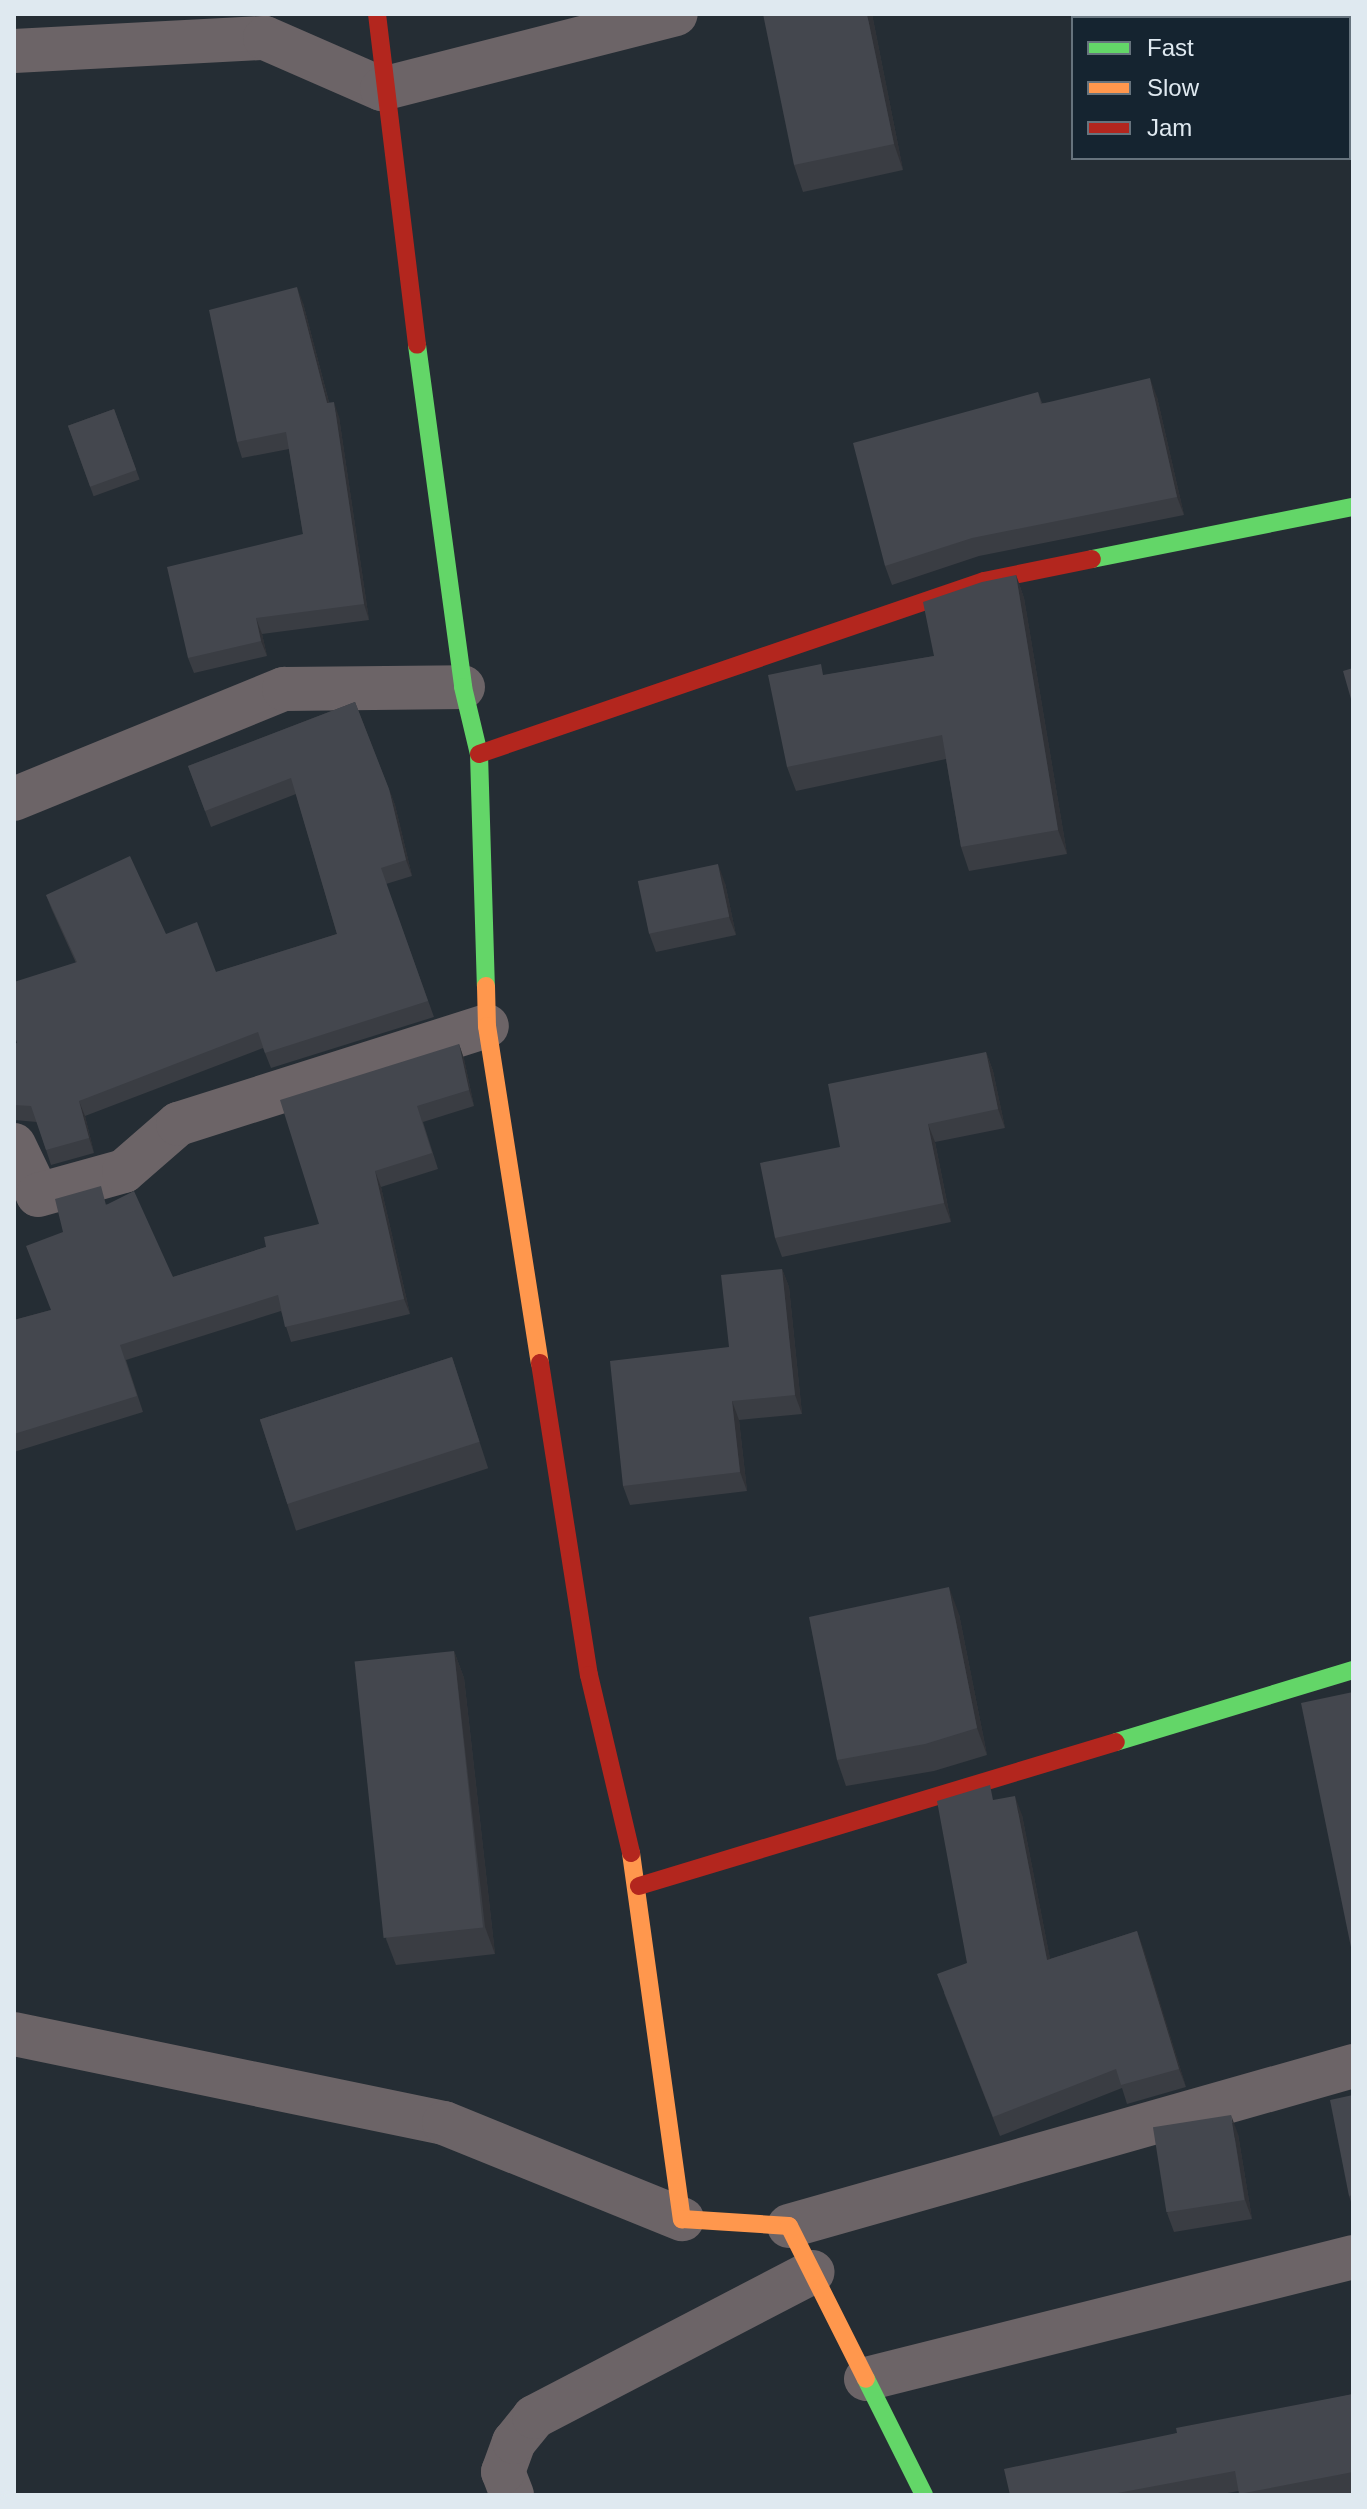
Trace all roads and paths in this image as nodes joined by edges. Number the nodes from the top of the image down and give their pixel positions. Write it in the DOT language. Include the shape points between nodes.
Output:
graph roads {
  1 [pos="377,14"];
  2 [pos="676,14"];
  3 [pos="14,51"];
  4 [pos="382,89"];
  5 [pos="1353,507"];
  6 [pos="463,687"];
  7 [pos="479,754"];
  8 [pos="14,799"];
  9 [pos="487,1026"];
  10 [pos="14,1145"];
  11 [pos="1353,1670"];
  12 [pos="639,1886"];
  13 [pos="14,2034"];
  14 [pos="1353,2066"];
  15 [pos="682,2219"];
  16 [pos="789,2226"];
  17 [pos="1353,2257"];
  18 [pos="812,2272"];
  19 [pos="866,2379"];
  20 [pos="512,2495"];
  21 [pos="924,2495"];
  1 -- 4 [label="street"];
  2 -- 4 [label="street"];
  3 -- 4 [label="street" via="265,38"];
  4 -- 6 [label="street"];
  5 -- 7 [label="street" via="984,581"];
  6 -- 7 [label="street"];
  6 -- 8 [label="street" via="284,689"];
  7 -- 9 [label="street"];
  9 -- 10 [label="street" via="178,1124 124,1171 38,1195"];
  9 -- 12 [label="street" via="589,1675"];
  11 -- 12 [label="street"];
  12 -- 15 [label="street"];
  13 -- 15 [label="street" via="444,2123"];
  14 -- 16 [label="street"];
  15 -- 16 [label="street"];
  16 -- 18 [label="street"];
  17 -- 19 [label="street"];
  18 -- 19 [label="street"];
  18 -- 20 [label="street" via="534,2417 514,2442 503,2472"];
  19 -- 21 [label="street"];
}
